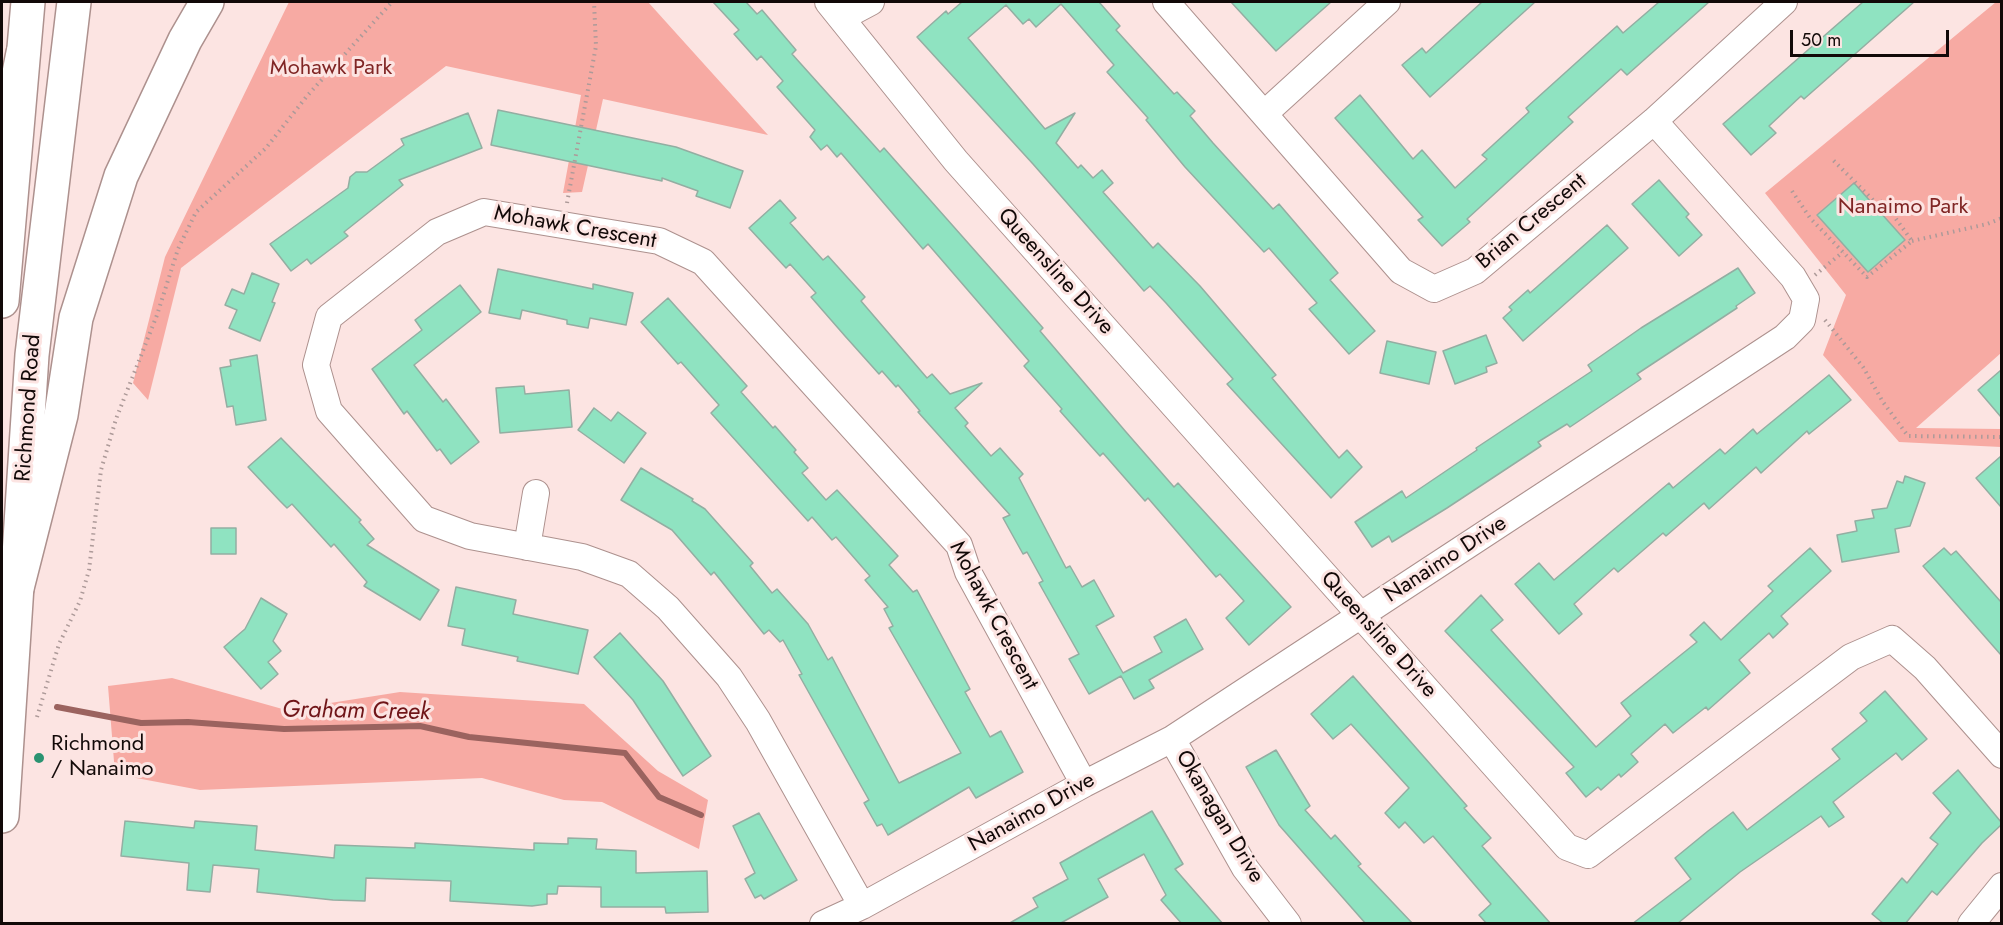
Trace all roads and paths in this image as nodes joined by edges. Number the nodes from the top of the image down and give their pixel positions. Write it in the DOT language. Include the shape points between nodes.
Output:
graph roads {
  1 [pos="28,2"];
  2 [pos="74,2"];
  3 [pos="207,2"];
  4 [pos="392,2"];
  5 [pos="594,2"];
  6 [pos="872,2"];
  7 [pos="1166,2"];
  8 [pos="1388,2"];
  9 [pos="1785,2"];
  10 [pos="835,10"];
  11 [pos="23,53"];
  12 [pos="1264,114"];
  13 [pos="1654,121"];
  14 [pos="2,158"];
  15 [pos="1832,159"];
  16 [pos="1792,191"];
  17 [pos="2001,218"];
  18 [pos="563,225"];
  19 [pos="1912,241"];
  20 [pos="1843,252"];
  21 [pos="1800,288"];
  22 [pos="2,302"];
  23 [pos="2001,437"];
  24 [pos="536,492"];
  25 [pos="527,547"];
  26 [pos="17,588"];
  27 [pos="1361,615"];
  28 [pos="36,722"];
  29 [pos="1172,739"];
  30 [pos="2001,755"];
  31 [pos="1084,784"];
  32 [pos="2,816"];
  33 [pos="2001,886"];
  34 [pos="862,906"];
  35 [pos="823,924"];
  36 [pos="1288,924"];
  37 [pos="1971,924"];
  1 -- 11 [label="main road"];
  2 -- 26 [label="main road, Richmond Road" via="32,355"];
  3 -- 26 [label="main road" via="121,176 76,318 61,415"];
  4 -- 28 [label="path" via="266,148 196,212 178,249 116,419 101,470 89,570 80,601 59,644"];
  5 -- 18 [label="path" via="596,46"];
  6 -- 10 [label="street"];
  7 -- 12 [label="street, Brian Crescent"];
  8 -- 12 [label="street"];
  9 -- 13 [label="street, Brian Crescent"];
  10 -- 27 [label="street, Queensline Drive" via="956,161"];
  11 -- 14 [label="main road"];
  11 -- 22 [label="main road"];
  12 -- 13 [label="street, Brian Crescent" via="1401,271 1434,289 1475,271"];
  13 -- 21 [label="street"];
  15 -- 19 [label="path" via="1877,204 1882,201"];
  16 -- 20 [label="path" via="1810,218"];
  17 -- 19 [label="path"];
  18 -- 25 [label="street, Mohawk Crescent" via="484,212 437,232 329,317 316,365 328,411 424,519 470,536"];
  18 -- 31 [label="street, Mohawk Crescent" via="659,240 704,262 959,545 968,572"];
  19 -- 20 [label="path" via="1867,277"];
  20 -- 21 [label="path"];
  21 -- 23 [label="path" via="1863,367 1908,435"];
  21 -- 27 [label="street, Nanaimo Drive" via="1806,299 1802,321 1785,337"];
  24 -- 25 [label="street"];
  25 -- 34 [label="street, Mohawk Crescent" via="582,557 629,574 668,608 729,677 758,721"];
  26 -- 32 [label="main road, Richmond Road"];
  27 -- 29 [label="street, Nanaimo Drive"];
  27 -- 30 [label="street, Queensline Drive" via="1567,847 1588,855 1851,657 1892,639 1925,668"];
  29 -- 31 [label="street, Nanaimo Drive"];
  29 -- 36 [label="street, Okanagan Drive" via="1245,868"];
  31 -- 34 [label="street, Nanaimo Drive"];
  33 -- 37 [label="street"];
  34 -- 35 [label="street, Nanaimo Drive"];
}
